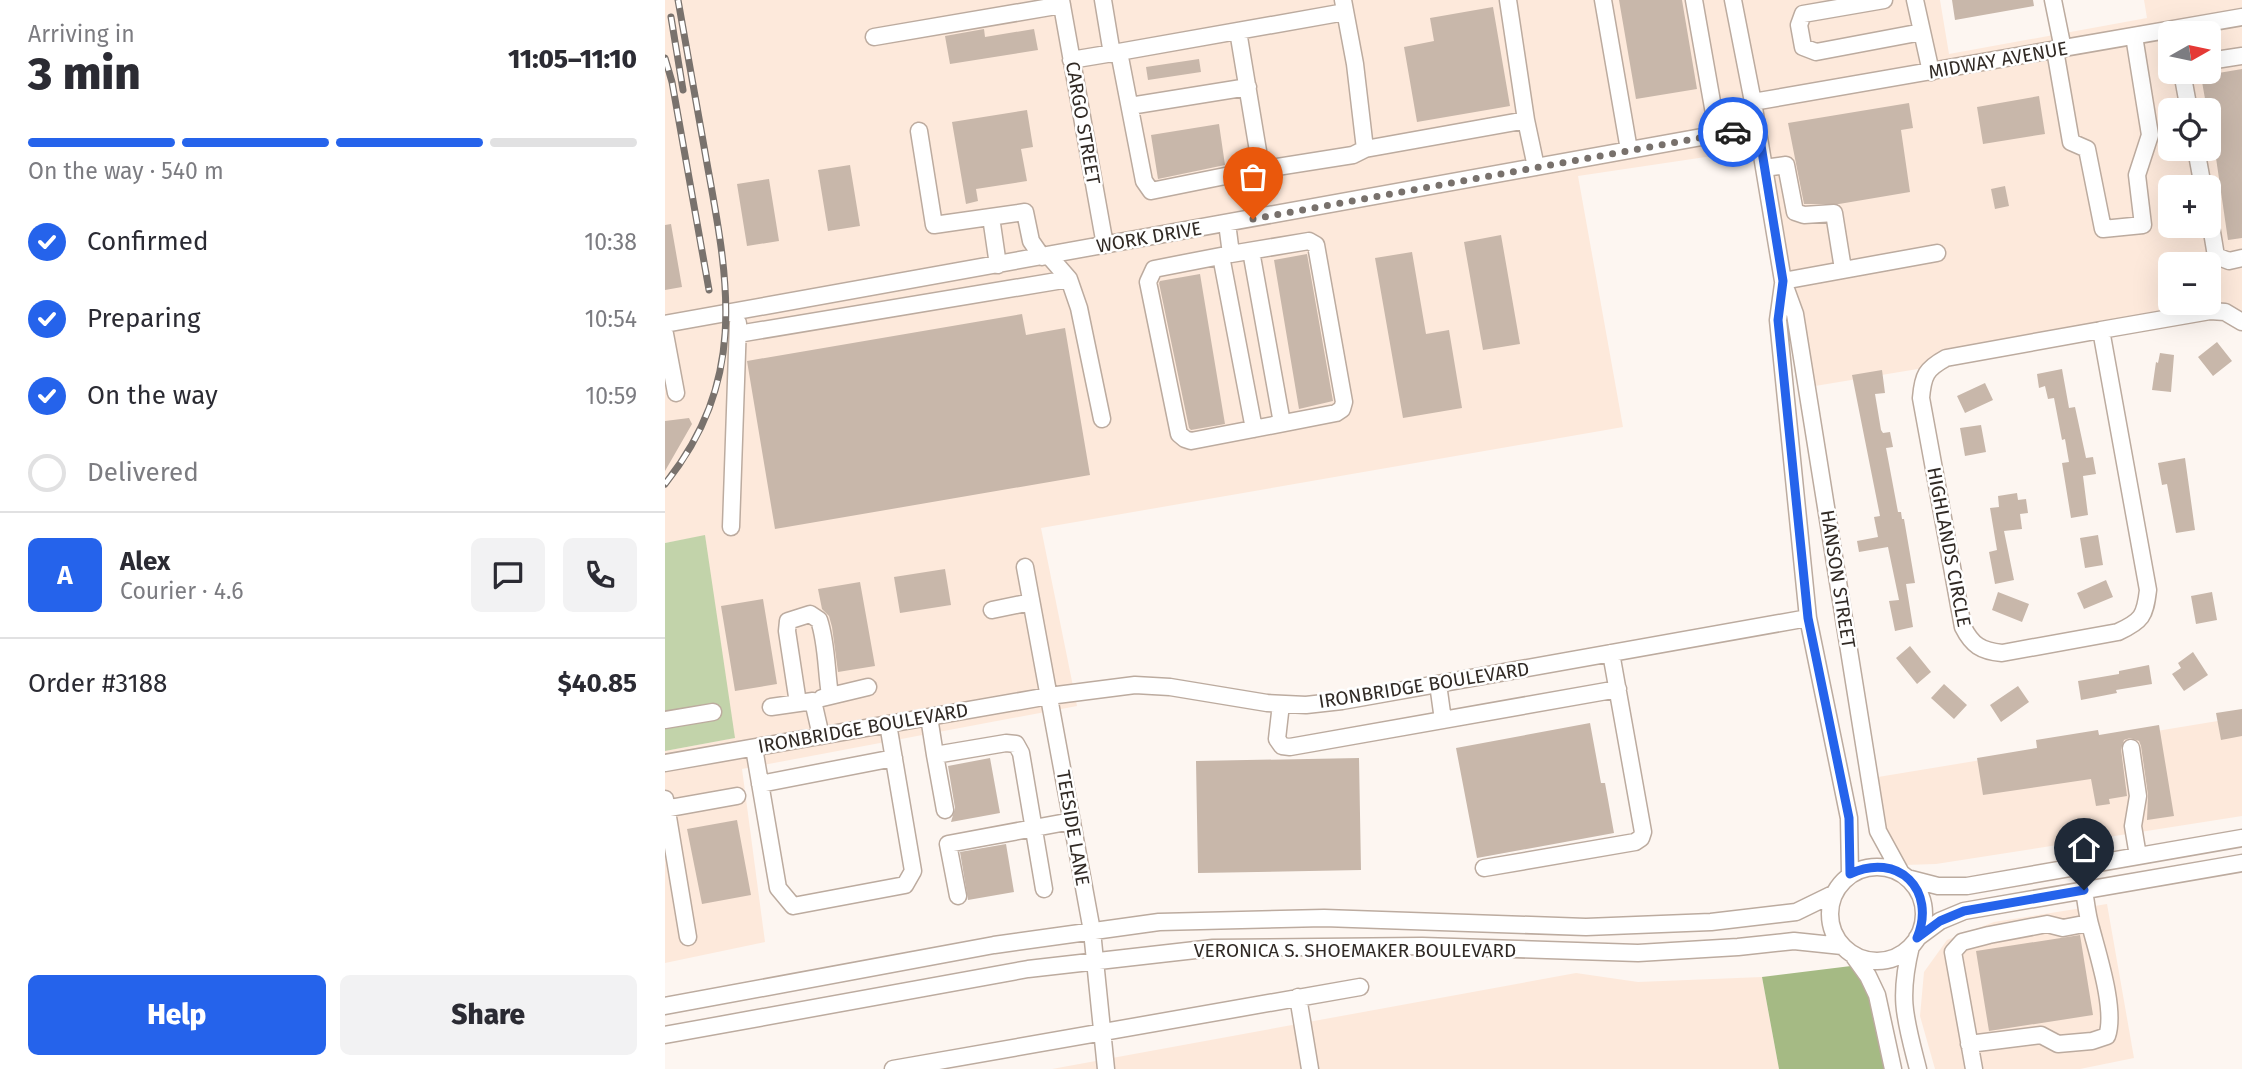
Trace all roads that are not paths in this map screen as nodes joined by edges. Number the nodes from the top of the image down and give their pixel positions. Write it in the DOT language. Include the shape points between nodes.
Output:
graph roads {
  1 [pos="1103,0"];
  2 [pos="1508,0"];
  3 [pos="1603,0"];
  4 [pos="1694,0"];
  5 [pos="1733,0"];
  6 [pos="1884,0"];
  7 [pos="1915,0"];
  8 [pos="2053,0"];
  9 [pos="1062,2"];
  10 [pos="1344,6"];
  11 [pos="2242,17"];
  12 [pos="1238,31"];
  13 [pos="1922,32"];
  14 [pos="2134,36"];
  15 [pos="874,37"];
  16 [pos="2059,49"];
  17 [pos="1115,53"];
  18 [pos="2242,56"];
  19 [pos="2221,59"];
  20 [pos="1071,60"];
  21 [pos="1931,72"];
  22 [pos="1248,87"];
  23 [pos="1753,102"];
  24 [pos="1130,106"];
  25 [pos="1526,120"];
  26 [pos="1758,127"];
  27 [pos="919,131"];
  28 [pos="1723,134"];
  29 [pos="1365,149"];
  30 [pos="1629,150"];
  31 [pos="1536,167"];
  32 [pos="1764,168"];
  33 [pos="1261,169"];
  34 [pos="991,217"];
  35 [pos="1227,223"];
  36 [pos="2214,238"];
  37 [pos="1105,245"];
  38 [pos="1251,250"];
  39 [pos="1937,253"];
  40 [pos="1226,255"];
  41 [pos="1045,256"];
  42 [pos="2242,258"];
  43 [pos="998,265"];
  44 [pos="1843,269"];
  45 [pos="1069,279"];
  46 [pos="1783,281"];
  47 [pos="738,310"];
  48 [pos="2242,322"];
  49 [pos="665,324"];
  50 [pos="2101,330"];
  51 [pos="665,334"];
  52 [pos="738,334"];
  53 [pos="676,393"];
  54 [pos="1102,419"];
  55 [pos="1282,424"];
  56 [pos="1254,429"];
  57 [pos="731,527"];
  58 [pos="1025,567"];
  59 [pos="1031,602"];
  60 [pos="992,610"];
  61 [pos="1808,618"];
  62 [pos="1611,653"];
  63 [pos="1438,684"];
  64 [pos="868,687"];
  65 [pos="1618,689"];
  66 [pos="830,695"];
  67 [pos="1049,696"];
  68 [pos="806,702"];
  69 [pos="1281,704"];
  70 [pos="771,707"];
  71 [pos="713,712"];
  72 [pos="929,717"];
  73 [pos="665,720"];
  74 [pos="1443,720"];
  75 [pos="888,724"];
  76 [pos="821,736"];
  77 [pos="754,748"];
  78 [pos="2131,748"];
  79 [pos="936,755"];
  80 [pos="894,758"];
  81 [pos="665,763"];
  82 [pos="760,784"];
  83 [pos="737,796"];
  84 [pos="666,806"];
  85 [pos="945,810"];
  86 [pos="1072,821"];
  87 [pos="1034,828"];
  88 [pos="2242,838"];
  89 [pos="2138,856"];
  90 [pos="2242,863"];
  91 [pos="1484,868"];
  92 [pos="1850,874"];
  93 [pos="1904,875"];
  94 [pos="1044,889"];
  95 [pos="2084,890"];
  96 [pos="1833,894"];
  97 [pos="958,897"];
  98 [pos="2089,923"];
  99 [pos="1092,931"];
  100 [pos="688,937"];
  101 [pos="1914,942"];
  102 [pos="1848,951"];
  103 [pos="1097,961"];
  104 [pos="1360,987"];
  105 [pos="1298,997"];
  106 [pos="665,1006"];
  107 [pos="1104,1031"];
  108 [pos="665,1035"];
  109 [pos="1969,1044"];
  110 [pos="893,1069"];
  111 [pos="1106,1069"];
  112 [pos="1310,1069"];
  113 [pos="1893,1069"];
  114 [pos="1918,1069"];
  115 [pos="1974,1069"];
  1 -- 17 [label="street"];
  2 -- 25 [label="street"];
  3 -- 30 [label="street"];
  4 -- 28 [label="street" via="1715,119"];
  5 -- 23 [label="street, HANSON STREET"];
  6 -- 13 [label="street" via="1803,14 1799,25 1803,47 1816,52"];
  7 -- 13 [label="street"];
  8 -- 16 [label="street"];
  9 -- 15 [label="street"];
  9 -- 20 [label="street, CARGO STREET"];
  10 -- 12 [label="street"];
  10 -- 29 [label="street"];
  11 -- 14 [label="street, MIDWAY AVENUE"];
  12 -- 17 [label="street"];
  12 -- 22 [label="street"];
  13 -- 21 [label="street"];
  14 -- 16 [label="street, MIDWAY AVENUE"];
  14 -- 16 [label="street" via="2150,135 2137,174 2143,225 2103,229 2087,149 2071,142"];
  16 -- 21 [label="street, MIDWAY AVENUE"];
  17 -- 20 [label="street"];
  17 -- 24 [label="street"];
  18 -- 19 [label="street"];
  20 -- 37 [label="street, CARGO STREET"];
  21 -- 23 [label="street, MIDWAY AVENUE"];
  22 -- 24 [label="street"];
  22 -- 33 [label="street"];
  23 -- 26 [label="street, HANSON STREET"];
  24 -- 33 [label="street" via="1144,181 1151,191"];
  25 -- 29 [label="street"];
  25 -- 31 [label="street"];
  26 -- 28 [label="street, WORK DRIVE"];
  26 -- 32 [label="street, HANSON STREET"];
  27 -- 34 [label="street" via="934,225"];
  28 -- 30 [label="street, WORK DRIVE"];
  29 -- 33 [label="street" via="1353,155"];
  30 -- 31 [label="street, WORK DRIVE"];
  31 -- 35 [label="street, WORK DRIVE"];
  32 -- 44 [label="street" via="1786,165 1795,212 1834,213"];
  32 -- 46 [label="street, HANSON STREET"];
  34 -- 41 [label="street" via="1025,212 1031,241"];
  34 -- 43 [label="street"];
  35 -- 37 [label="street, WORK DRIVE"];
  35 -- 40 [label="street"];
  36 -- 42 [label="street" via="2217,256 2229,261"];
  37 -- 41 [label="street, WORK DRIVE"];
  38 -- 40 [label="street"];
  38 -- 55 [label="street"];
  38 -- 55 [label="street" via="1313,242 1326,298 1342,409"];
  39 -- 44 [label="street"];
  40 -- 56 [label="street"];
  40 -- 56 [label="street" via="1154,269 1148,282 1179,434 1191,441"];
  41 -- 43 [label="street, WORK DRIVE"];
  41 -- 45 [label="street"];
  43 -- 47 [label="street, WORK DRIVE"];
  44 -- 46 [label="street"];
  45 -- 52 [label="street"];
  45 -- 54 [label="street"];
  46 -- 61 [label="street, HANSON STREET" via="1778,320"];
  46 -- 93 [label="street, HANSON STREET" via="1795,314 1878,831"];
  47 -- 49 [label="street, WORK DRIVE"];
  47 -- 52 [label="street"];
  48 -- 50 [label="street, HIGHLANDS CIRCLE" via="2225,312 2210,312"];
  50 -- 50 [label="street, HIGHLANDS CIRCLE" via="1946,358 1931,366 1923,379 1920,398 1963,628 1971,643 1986,652 2118,632 2136,624 2145,610 2148,590"];
  51 -- 53 [label="street"];
  52 -- 57 [label="street"];
  55 -- 56 [label="street"];
  58 -- 59 [label="street, TEESIDE LANE"];
  59 -- 60 [label="street"];
  59 -- 67 [label="street, TEESIDE LANE"];
  61 -- 62 [label="street, IRONBRIDGE BOULEVARD"];
  61 -- 92 [label="street, HANSON STREET" via="1849,818"];
  62 -- 63 [label="street, IRONBRIDGE BOULEVARD"];
  62 -- 65 [label="street"];
  63 -- 69 [label="street, IRONBRIDGE BOULEVARD" via="1342,701"];
  63 -- 74 [label="street"];
  64 -- 66 [label="street"];
  65 -- 74 [label="street"];
  65 -- 91 [label="street" via="1641,838"];
  66 -- 68 [label="street"];
  66 -- 68 [label="street" via="819,620 810,614 797,617 788,621 787,631"];
  67 -- 69 [label="street, IRONBRIDGE BOULEVARD" via="1135,685"];
  67 -- 72 [label="street, IRONBRIDGE BOULEVARD"];
  67 -- 86 [label="street, TEESIDE LANE"];
  68 -- 70 [label="street"];
  68 -- 76 [label="street"];
  69 -- 74 [label="street" via="1277,739 1290,747"];
  71 -- 73 [label="street"];
  72 -- 75 [label="street, IRONBRIDGE BOULEVARD"];
  72 -- 79 [label="street"];
  75 -- 76 [label="street, IRONBRIDGE BOULEVARD"];
  75 -- 80 [label="street"];
  76 -- 77 [label="street, IRONBRIDGE BOULEVARD"];
  77 -- 81 [label="street, IRONBRIDGE BOULEVARD"];
  77 -- 82 [label="street"];
  78 -- 89 [label="street" via="2139,796 2133,827"];
  79 -- 85 [label="street"];
  79 -- 87 [label="street" via="1016,744"];
  80 -- 82 [label="street"];
  80 -- 82 [label="street" via="913,871 905,885 793,906 778,888"];
  83 -- 84 [label="street"];
  84 -- 100 [label="street"];
  86 -- 87 [label="street"];
  86 -- 99 [label="street, TEESIDE LANE"];
  87 -- 94 [label="street"];
  87 -- 97 [label="street" via="948,844"];
  88 -- 89 [label="street"];
  89 -- 93 [label="street" via="1966,886 1938,886"];
  90 -- 95 [label="street"];
  92 -- 93 [label="street" via="1875,866"];
  92 -- 96 [label="street"];
  93 -- 101 [label="street, HANSON STREET" via="1922,900 1924,913"];
  95 -- 98 [label="street"];
  95 -- 101 [label="street" via="1964,911 1940,921"];
  96 -- 99 [label="street, VERONICA S. SHOEMAKER BOULEVARD" via="1795,912 1711,922 1586,927 1324,918 1159,922"];
  96 -- 102 [label="street" via="1830,921 1834,935"];
  98 -- 109 [label="street" via="2063,928 2047,924 1962,942 1953,952"];
  98 -- 109 [label="street" via="2111,1025 2107,1036 2058,1044 2041,1035"];
  99 -- 103 [label="street, TEESIDE LANE"];
  99 -- 106 [label="street, VERONICA S. SHOEMAKER BOULEVARD"];
  101 -- 102 [label="street" via="1890,959 1865,960"];
  101 -- 114 [label="street, HANSON STREET" via="1904,974 1903,1005"];
  102 -- 103 [label="street, VERONICA S. SHOEMAKER BOULEVARD" via="1794,941 1638,953 1422,946 1213,948"];
  102 -- 113 [label="street" via="1877,995"];
  103 -- 107 [label="street, TEESIDE LANE"];
  103 -- 108 [label="street, VERONICA S. SHOEMAKER BOULEVARD" via="1028,969"];
  104 -- 105 [label="street, VERONICA S. SHOEMAKER BOULEVARD"];
  105 -- 107 [label="street, VERONICA S. SHOEMAKER BOULEVARD"];
  105 -- 112 [label="street"];
  107 -- 110 [label="street, VERONICA S. SHOEMAKER BOULEVARD"];
  107 -- 111 [label="street, TEESIDE LANE"];
  109 -- 115 [label="street"];
}
